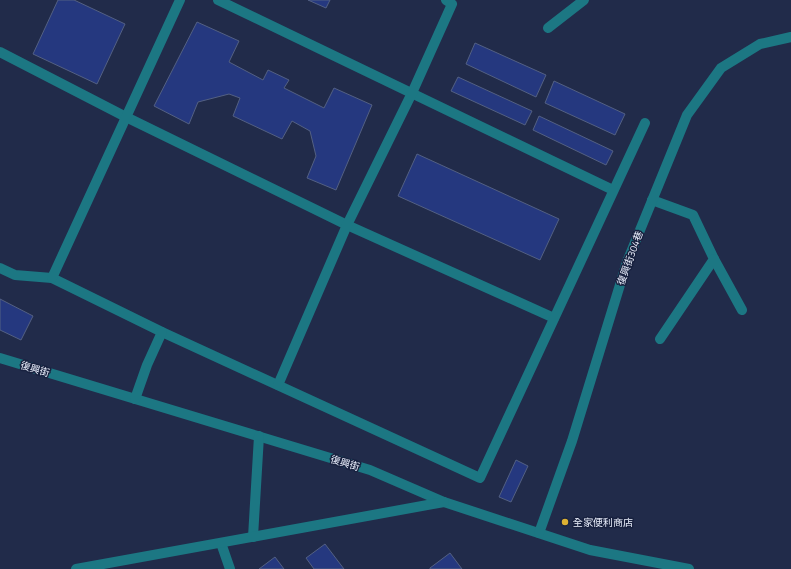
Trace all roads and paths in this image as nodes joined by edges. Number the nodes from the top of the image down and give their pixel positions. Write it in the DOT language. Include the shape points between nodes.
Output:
graph roads {
  1 [pos="180,0"];
  2 [pos="218,0"];
  3 [pos="446,0"];
  4 [pos="584,0"];
  5 [pos="548,28"];
  6 [pos="791,37"];
  7 [pos="0,52"];
  8 [pos="412,93"];
  9 [pos="126,117"];
  10 [pos="645,123"];
  11 [pos="613,190"];
  12 [pos="652,200"];
  13 [pos="347,225"];
  14 [pos="714,259"];
  15 [pos="0,268"];
  16 [pos="52,278"];
  17 [pos="742,310"];
  18 [pos="554,318"];
  19 [pos="162,332"];
  20 [pos="660,339"];
  21 [pos="0,358"];
  22 [pos="278,385"];
  23 [pos="135,399"];
  24 [pos="259,436"];
  25 [pos="444,502"];
  26 [pos="539,533"];
  27 [pos="253,537"];
  28 [pos="221,543"];
  29 [pos="76,569"];
  30 [pos="230,569"];
  31 [pos="689,569"];
  1 -- 9 [label="street"];
  2 -- 8 [label="street"];
  3 -- 8 [label="street" via="452,4"];
  4 -- 5 [label="street"];
  6 -- 12 [label="street, 復興街304巷" via="760,44 722,68 687,115"];
  7 -- 9 [label="street"];
  8 -- 11 [label="street"];
  8 -- 13 [label="street"];
  9 -- 13 [label="street"];
  9 -- 16 [label="street"];
  10 -- 11 [label="street"];
  11 -- 18 [label="street"];
  12 -- 14 [label="street" via="693,215"];
  12 -- 26 [label="street, 復興街304巷" via="626,262 572,441"];
  13 -- 18 [label="street"];
  13 -- 22 [label="street"];
  14 -- 17 [label="street"];
  14 -- 20 [label="street"];
  15 -- 16 [label="street" via="15,275"];
  16 -- 19 [label="street"];
  18 -- 22 [label="street" via="480,478"];
  19 -- 22 [label="street"];
  19 -- 23 [label="street" via="146,365"];
  21 -- 23 [label="street, 復興街"];
  23 -- 24 [label="street, 復興街"];
  24 -- 25 [label="street, 復興街" via="370,470"];
  24 -- 27 [label="street"];
  25 -- 26 [label="street, 復興街"];
  25 -- 27 [label="street"];
  26 -- 31 [label="street, 復興街" via="590,550"];
  27 -- 28 [label="street"];
  28 -- 29 [label="street"];
  28 -- 30 [label="street"];
}
